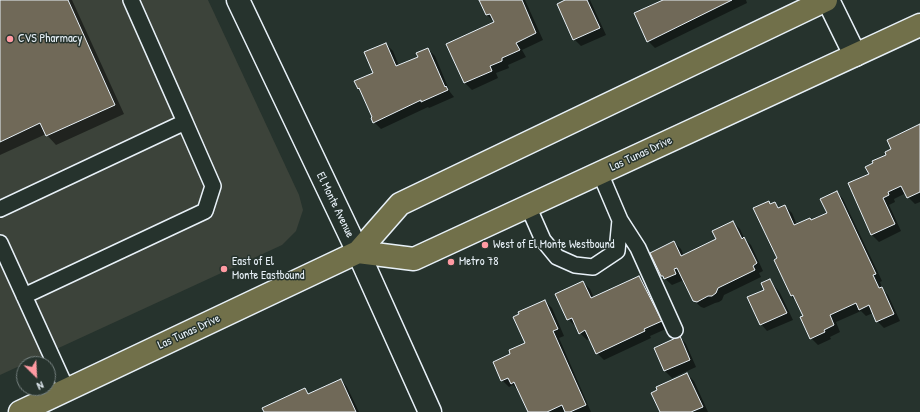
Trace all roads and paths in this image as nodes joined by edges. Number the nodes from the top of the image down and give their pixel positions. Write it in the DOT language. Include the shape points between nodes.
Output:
graph roads {
  1 [pos="131,0"];
  2 [pos="238,0"];
  3 [pos="827,0"];
  4 [pos="920,25"];
  5 [pos="855,55"];
  6 [pos="185,122"];
  7 [pos="600,173"];
  8 [pos="528,206"];
  9 [pos="0,209"];
  10 [pos="620,220"];
  11 [pos="0,243"];
  12 [pos="358,252"];
  13 [pos="24,296"];
  14 [pos="675,330"];
  15 [pos="67,390"];
  16 [pos="20,412"];
  17 [pos="430,412"];
  1 -- 6 [label="lane"];
  2 -- 12 [label="street, El Monte Avenue"];
  3 -- 5 [label="street"];
  3 -- 12 [label="main road, Las Tunas Drive" via="400,204"];
  4 -- 5 [label="main road, Las Tunas Drive"];
  5 -- 7 [label="main road, Las Tunas Drive"];
  6 -- 9 [label="lane"];
  6 -- 13 [label="lane" via="213,186 205,211"];
  7 -- 8 [label="main road, Las Tunas Drive"];
  7 -- 10 [label="lane"];
  8 -- 10 [label="lane" via="543,240 557,257 575,265 593,267 617,251"];
  8 -- 12 [label="main road, Las Tunas Drive" via="414,259"];
  10 -- 14 [label="lane" via="638,248"];
  11 -- 13 [label="lane"];
  12 -- 15 [label="main road, Las Tunas Drive"];
  12 -- 17 [label="street, El Monte Avenue"];
  13 -- 15 [label="lane"];
  15 -- 16 [label="main road, Las Tunas Drive"];
}
